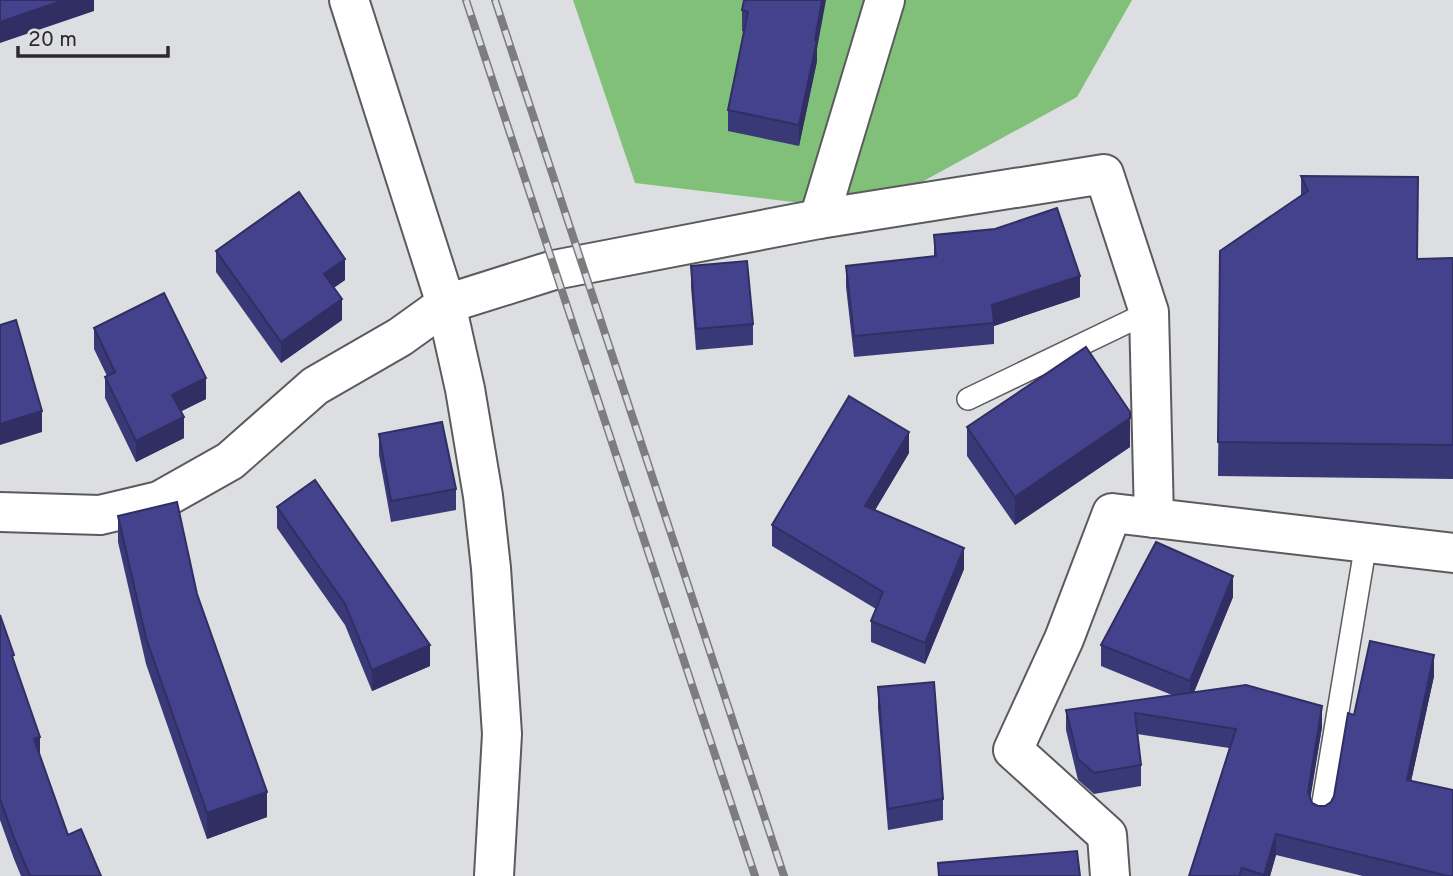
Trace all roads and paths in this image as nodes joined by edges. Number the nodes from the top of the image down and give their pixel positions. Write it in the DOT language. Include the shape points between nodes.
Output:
graph roads {
  1 [pos="349,0"];
  2 [pos="885,0"];
  3 [pos="819,219"];
  4 [pos="446,304"];
  5 [pos="1149,312"];
  6 [pos="968,399"];
  7 [pos="0,512"];
  8 [pos="1154,518"];
  9 [pos="1366,543"];
  10 [pos="1453,553"];
  11 [pos="1321,814"];
  12 [pos="494,876"];
  13 [pos="1110,876"];
  1 -- 4 [label="street"];
  2 -- 3 [label="street"];
  3 -- 4 [label="street" via="554,270"];
  3 -- 5 [label="street" via="1104,174"];
  4 -- 7 [label="street" via="400,337 315,386 230,461 159,501 100,514"];
  4 -- 12 [label="street" via="472,429 491,568 502,734"];
  5 -- 6 [label="lane"];
  5 -- 8 [label="street"];
  8 -- 9 [label="street"];
  8 -- 13 [label="street" via="1112,513 1064,639 1013,750 1107,835"];
  9 -- 10 [label="street"];
  9 -- 11 [label="lane"];
}
